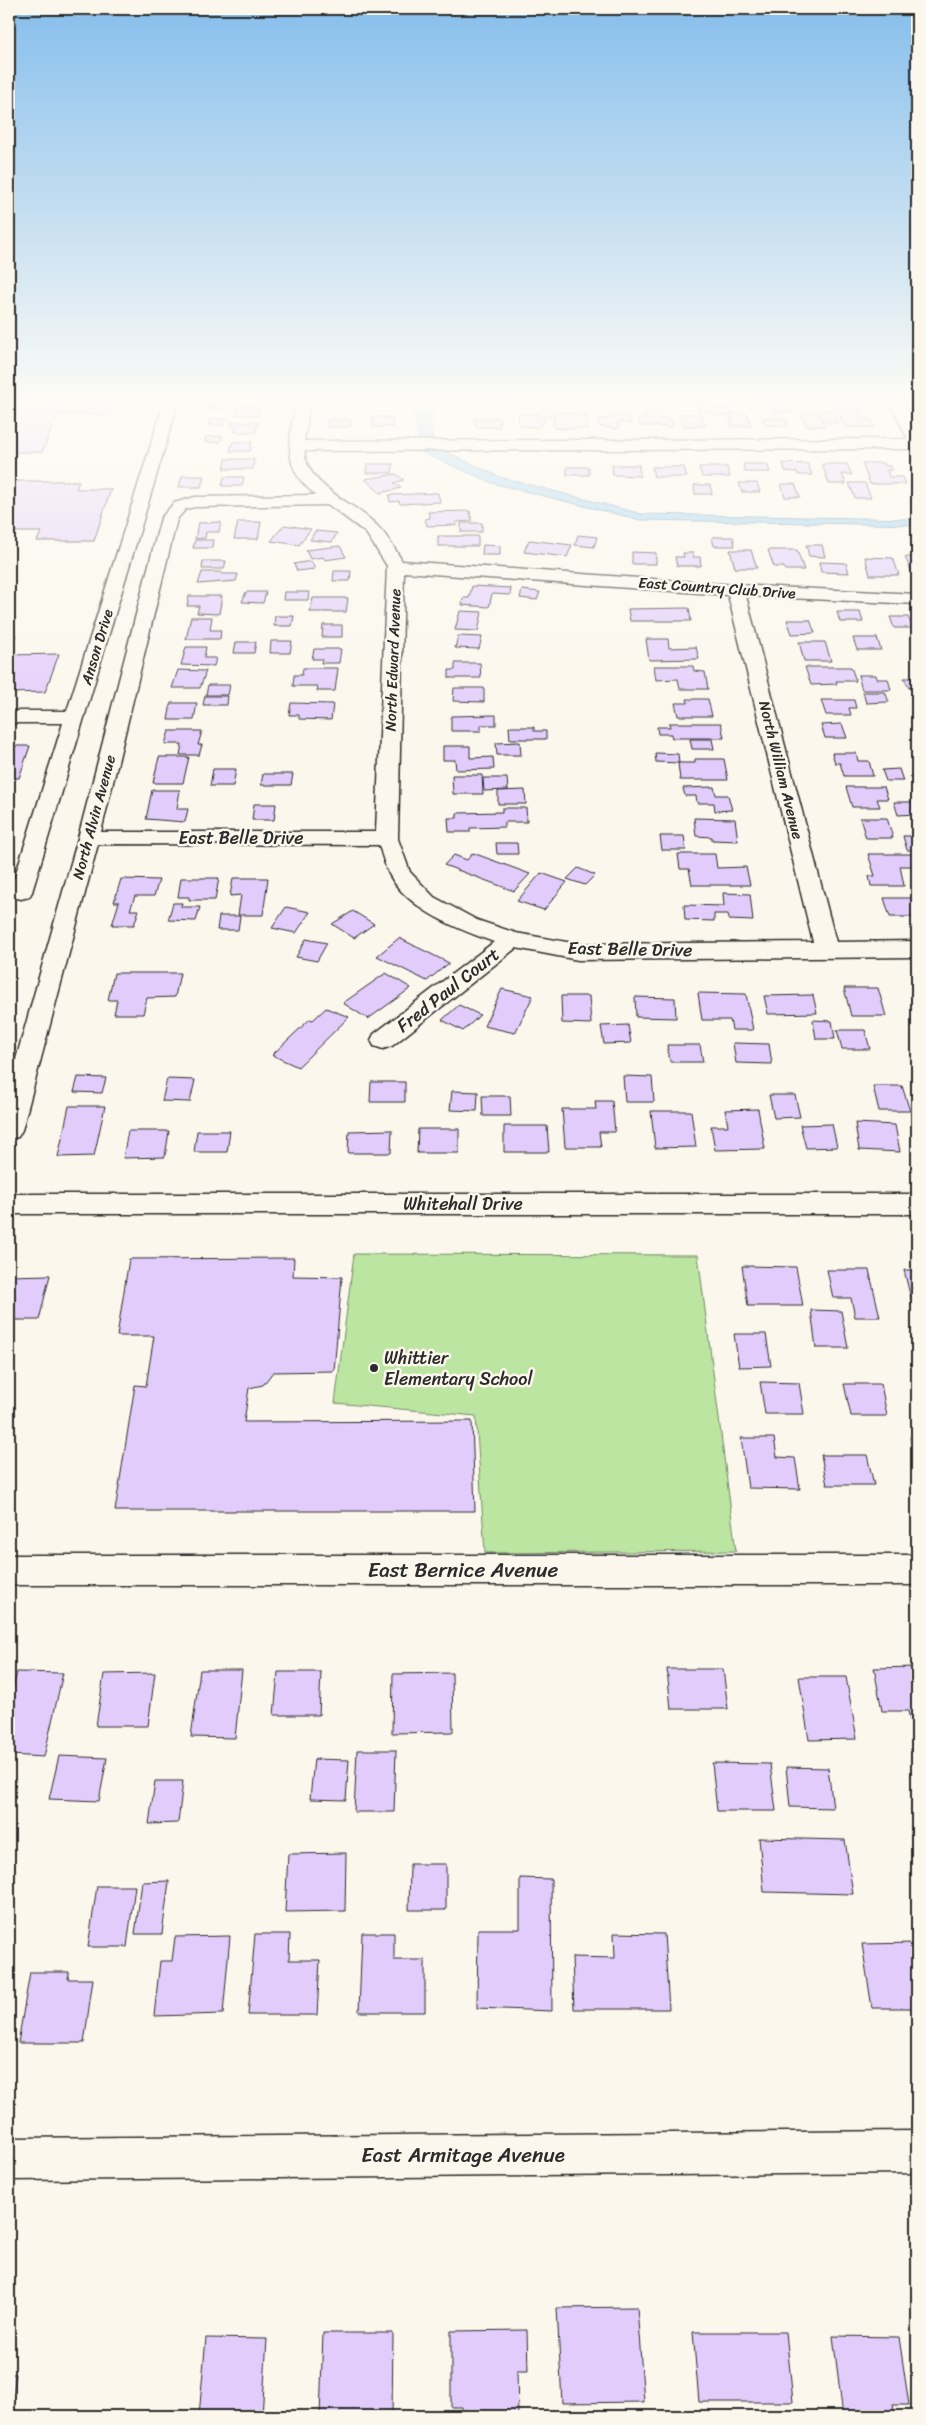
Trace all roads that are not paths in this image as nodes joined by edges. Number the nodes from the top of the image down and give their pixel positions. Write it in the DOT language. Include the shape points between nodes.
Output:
graph roads {
  1 [pos="137,516"];
  2 [pos="171,516"];
  3 [pos="355,516"];
  4 [pos="396,566"];
  5 [pos="736,590"];
  6 [pos="917,599"];
  7 [pos="9,717"];
  8 [pos="76,717"];
  9 [pos="89,838"];
  10 [pos="387,839"];
  11 [pos="21,892"];
  12 [pos="512,940"];
  13 [pos="826,949"];
  14 [pos="917,949"];
  15 [pos="383,1040"];
  16 [pos="9,1130"];
  17 [pos="9,1204"];
  18 [pos="917,1204"];
  19 [pos="9,1570"];
  20 [pos="917,1570"];
  21 [pos="917,2152"];
  22 [pos="9,2159"];
  1 -- 8 [label="street, Anson Drive"];
  2 -- 9 [label="street, North Alvin Avenue"];
  3 -- 4 [label="street, North Edward Avenue" via="382,540"];
  4 -- 5 [label="street, East Country Club Drive"];
  4 -- 10 [label="street, North Edward Avenue"];
  5 -- 6 [label="street, East Country Club Drive"];
  5 -- 13 [label="street, North William Avenue"];
  7 -- 8 [label="street"];
  8 -- 11 [label="street, Anson Drive"];
  9 -- 10 [label="street, East Belle Drive"];
  9 -- 16 [label="street, North Alvin Avenue"];
  10 -- 12 [label="street, East Belle Drive" via="400,874 426,902 468,925"];
  12 -- 13 [label="street, East Belle Drive" via="578,952"];
  12 -- 15 [label="street, Fred Paul Court"];
  13 -- 14 [label="street, East Belle Drive"];
  17 -- 18 [label="street, Whitehall Drive"];
  19 -- 20 [label="street, East Bernice Avenue"];
  21 -- 22 [label="street, East Armitage Avenue"];
}
